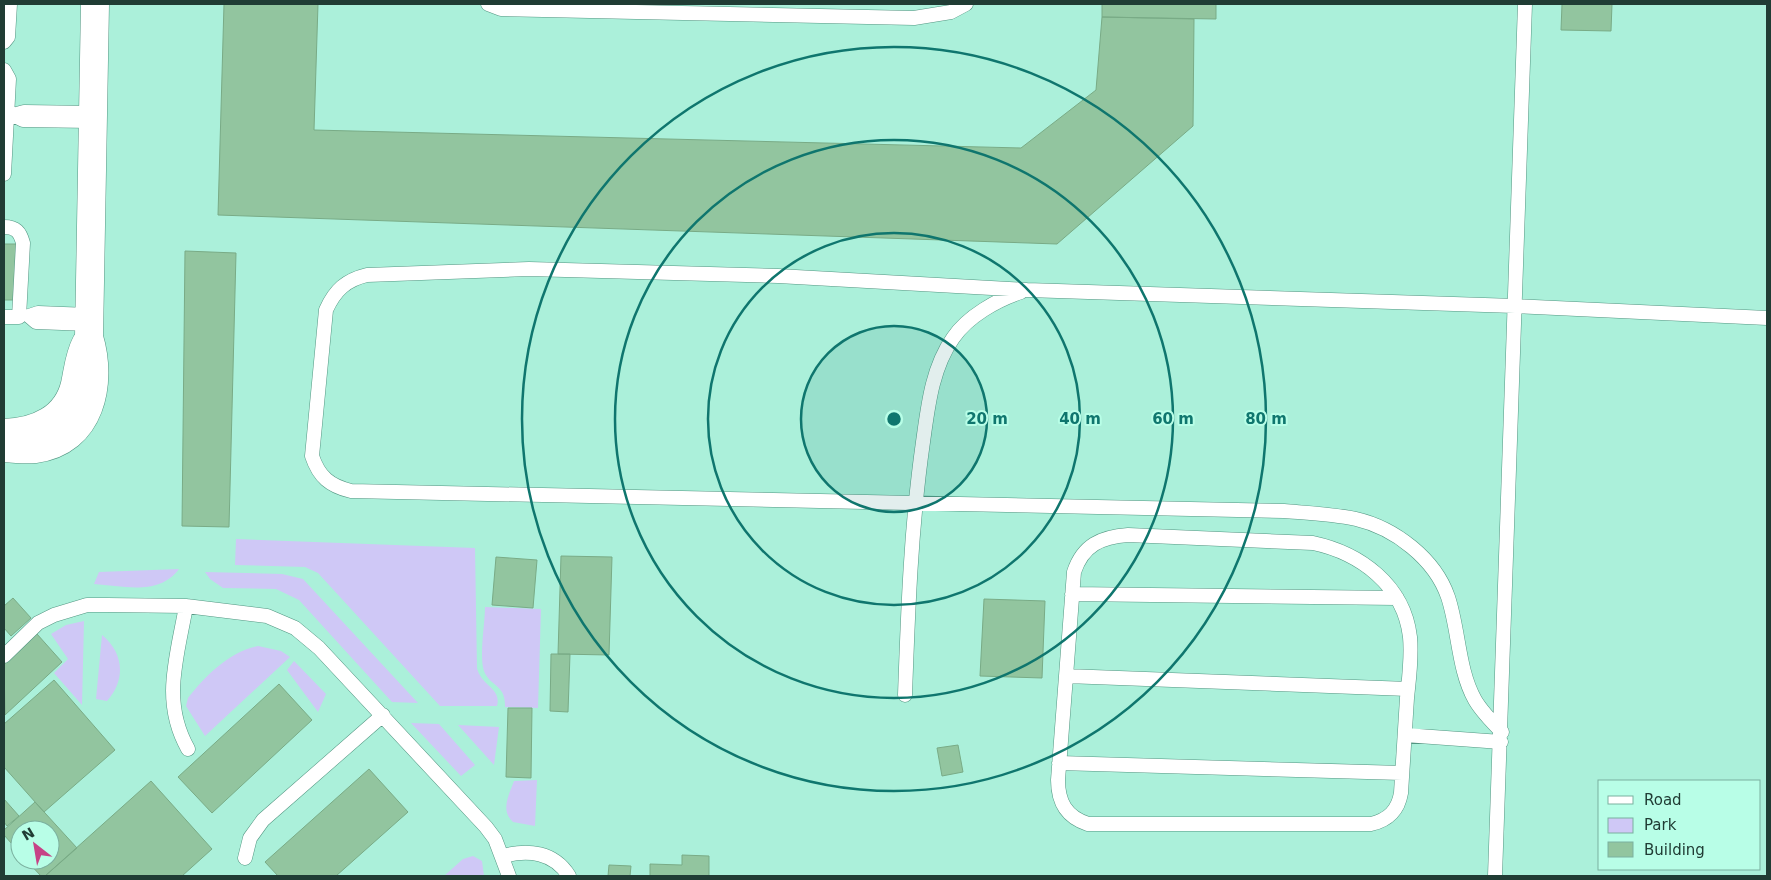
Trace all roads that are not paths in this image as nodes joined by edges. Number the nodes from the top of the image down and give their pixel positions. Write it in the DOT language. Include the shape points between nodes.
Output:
graph roads {
  1 [pos="10,4"];
  2 [pos="95,4"];
  3 [pos="488,4"];
  4 [pos="966,4"];
  5 [pos="1525,4"];
  6 [pos="4,42"];
  7 [pos="4,70"];
  8 [pos="8,115"];
  9 [pos="92,117"];
  10 [pos="4,174"];
  11 [pos="4,227"];
  12 [pos="1027,290"];
  13 [pos="1514,306"];
  14 [pos="4,317"];
  15 [pos="24,317"];
  16 [pos="1767,318"];
  17 [pos="89,325"];
  18 [pos="4,434"];
  19 [pos="4,448"];
  20 [pos="914,503"];
  21 [pos="1072,594"];
  22 [pos="1397,598"];
  23 [pos="186,606"];
  24 [pos="4,656"];
  25 [pos="1066,676"];
  26 [pos="1408,689"];
  27 [pos="905,695"];
  28 [pos="383,715"];
  29 [pos="1405,735"];
  30 [pos="1501,737"];
  31 [pos="188,749"];
  32 [pos="1059,763"];
  33 [pos="1402,773"];
  34 [pos="503,856"];
  35 [pos="245,858"];
  36 [pos="509,876"];
  37 [pos="569,876"];
  38 [pos="1495,876"];
  1 -- 6 [label="lane" via="8,37"];
  2 -- 9 [label="street"];
  3 -- 4 [label="lane" via="501,10 914,18 951,12"];
  5 -- 13 [label="lane"];
  7 -- 8 [label="lane" via="9,79"];
  8 -- 9 [label="lane" via="24,112"];
  8 -- 10 [label="lane"];
  9 -- 17 [label="street"];
  11 -- 15 [label="lane" via="12,227 20,233 24,243"];
  12 -- 13 [label="lane"];
  12 -- 20 [label="lane" via="1009,296 970,320 941,358 930,393"];
  12 -- 20 [label="lane" via="778,276 529,269 367,275 341,286 326,310 312,456 321,475 338,488 351,491"];
  13 -- 16 [label="lane"];
  13 -- 30 [label="lane"];
  14 -- 15 [label="lane"];
  15 -- 17 [label="lane" via="35,313"];
  17 -- 18 [label="street" via="80,353 75,386 61,412 36,429"];
  17 -- 19 [label="street" via="96,369 92,401 85,415 64,438 50,445 35,449"];
  20 -- 27 [label="lane"];
  20 -- 30 [label="lane" via="1284,511 1358,520 1380,528 1419,554 1436,573 1448,597 1475,699"];
  21 -- 22 [label="lane"];
  21 -- 22 [label="lane" via="1074,572 1083,552 1103,539 1128,535 1288,541 1336,548 1377,573"];
  21 -- 25 [label="lane"];
  22 -- 26 [label="lane" via="1409,635"];
  23 -- 24 [label="lane" via="107,604 69,609 38,623"];
  23 -- 28 [label="lane" via="267,616 295,628 319,648"];
  23 -- 31 [label="lane" via="172,692 179,733"];
  25 -- 26 [label="lane"];
  25 -- 32 [label="lane"];
  26 -- 29 [label="lane"];
  28 -- 34 [label="lane" via="486,827"];
  28 -- 35 [label="lane" via="262,820 250,838"];
  29 -- 30 [label="lane"];
  29 -- 33 [label="lane"];
  30 -- 38 [label="lane"];
  32 -- 33 [label="lane"];
  32 -- 33 [label="lane" via="1060,802 1072,817 1088,824 1371,824 1388,817 1395,810 1401,794"];
  34 -- 36 [label="lane"];
  34 -- 37 [label="lane" via="516,852 543,855 555,861"];
}
